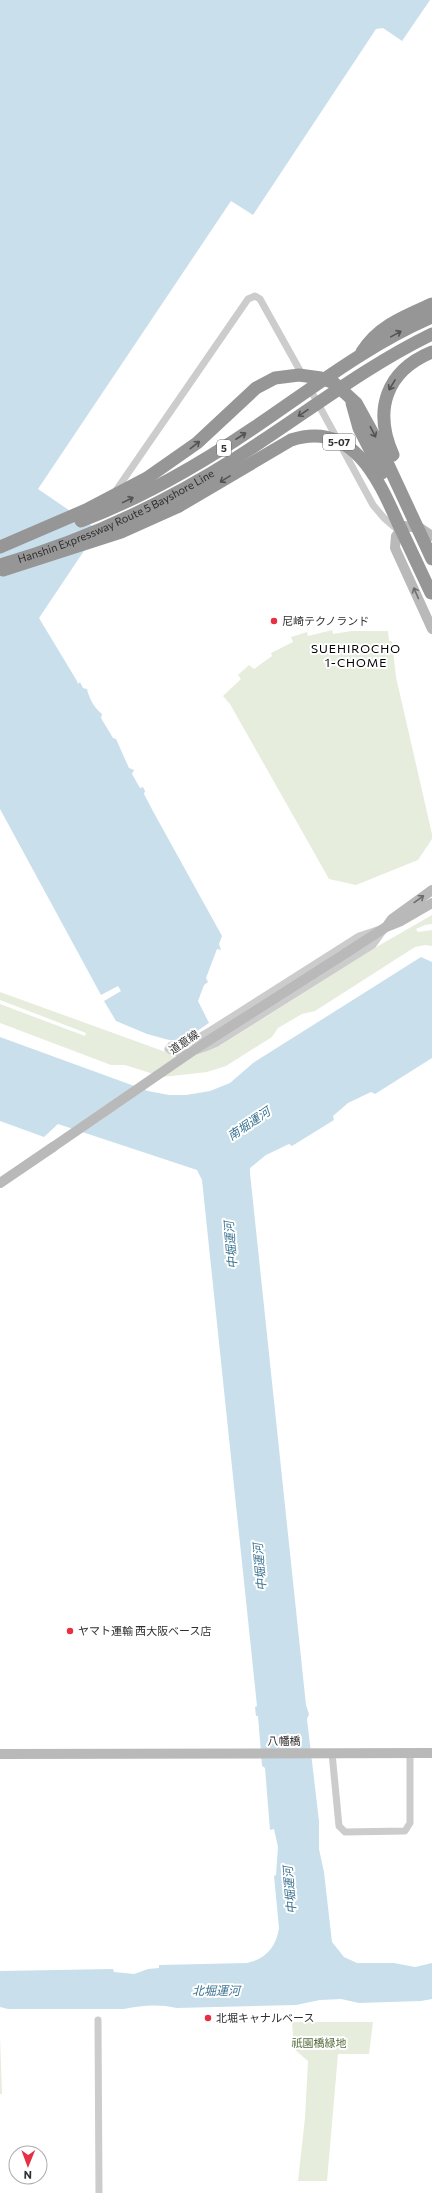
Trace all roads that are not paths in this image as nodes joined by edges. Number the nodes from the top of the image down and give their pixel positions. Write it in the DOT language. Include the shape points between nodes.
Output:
graph roads {
  1 [pos="432,304"];
  2 [pos="432,317"];
  3 [pos="432,334"];
  4 [pos="432,352"];
  5 [pos="97,518"];
  6 [pos="398,531"];
  7 [pos="432,536"];
  8 [pos="0,548"];
  9 [pos="432,551"];
  10 [pos="432,559"];
  11 [pos="0,565"];
  12 [pos="0,571"];
  13 [pos="432,578"];
  14 [pos="432,596"];
  15 [pos="432,629"];
  16 [pos="432,890"];
  17 [pos="432,903"];
  18 [pos="386,927"];
  19 [pos="0,1183"];
  20 [pos="332,1753"];
  21 [pos="410,1753"];
  22 [pos="432,1753"];
  23 [pos="0,1754"];
  24 [pos="98,2020"];
  25 [pos="99,2193"];
  1 -- 13 [label="highway, 5-07, bridge" via="385,327 368,342 356,362 351,393 359,428"];
  8 -- 2 [label="highway, Hanshin Expressway Route 5 Bayshore Line / 5, one-way, bridge" via="55,532 88,519 179,474 360,356"];
  3 -- 11 [label="highway, Hanshin Expressway Route 5 Bayshore Line / 5, one-way, bridge" via="380,362 236,458 185,488 90,534"];
  4 -- 9 [label="highway, one-way, bridge" via="410,364 396,379 386,395 383,420 387,442 414,500"];
  5 -- 6 [label="street" via="248,299 255,296 260,299 373,505"];
  6 -- 7 [label="street" via="404,526 414,526"];
  15 -- 6 [label="street, one-way" via="395,548"];
  8 -- 10 [label="highway, one-way, bridge" via="79,513 147,478 197,444 256,388 275,378 299,375 321,378 334,384 356,403 378,443"];
  14 -- 12 [label="highway, 5-07, one-way, bridge" via="394,513 369,467 347,446 318,436 284,443 179,506 121,532"];
  18 -- 16 [label="street, 道意線, one-way" via="392,919"];
  17 -- 18 [label="street, 道意線"];
  18 -- 18 [label="street" via="373,945 217,1043 200,1050 173,1052 168,1049 171,1045 187,1044 211,1030 359,936"];
  18 -- 19 [label="street, 道意線, bridge" via="200,1046"];
  20 -- 21 [label="street, 八幡橋"];
  20 -- 21 [label="street" via="339,1826 345,1832 405,1831 410,1823"];
  20 -- 23 [label="street, 八幡橋"];
  21 -- 22 [label="street, 八幡橋"];
  24 -- 25 [label="street"];
}
